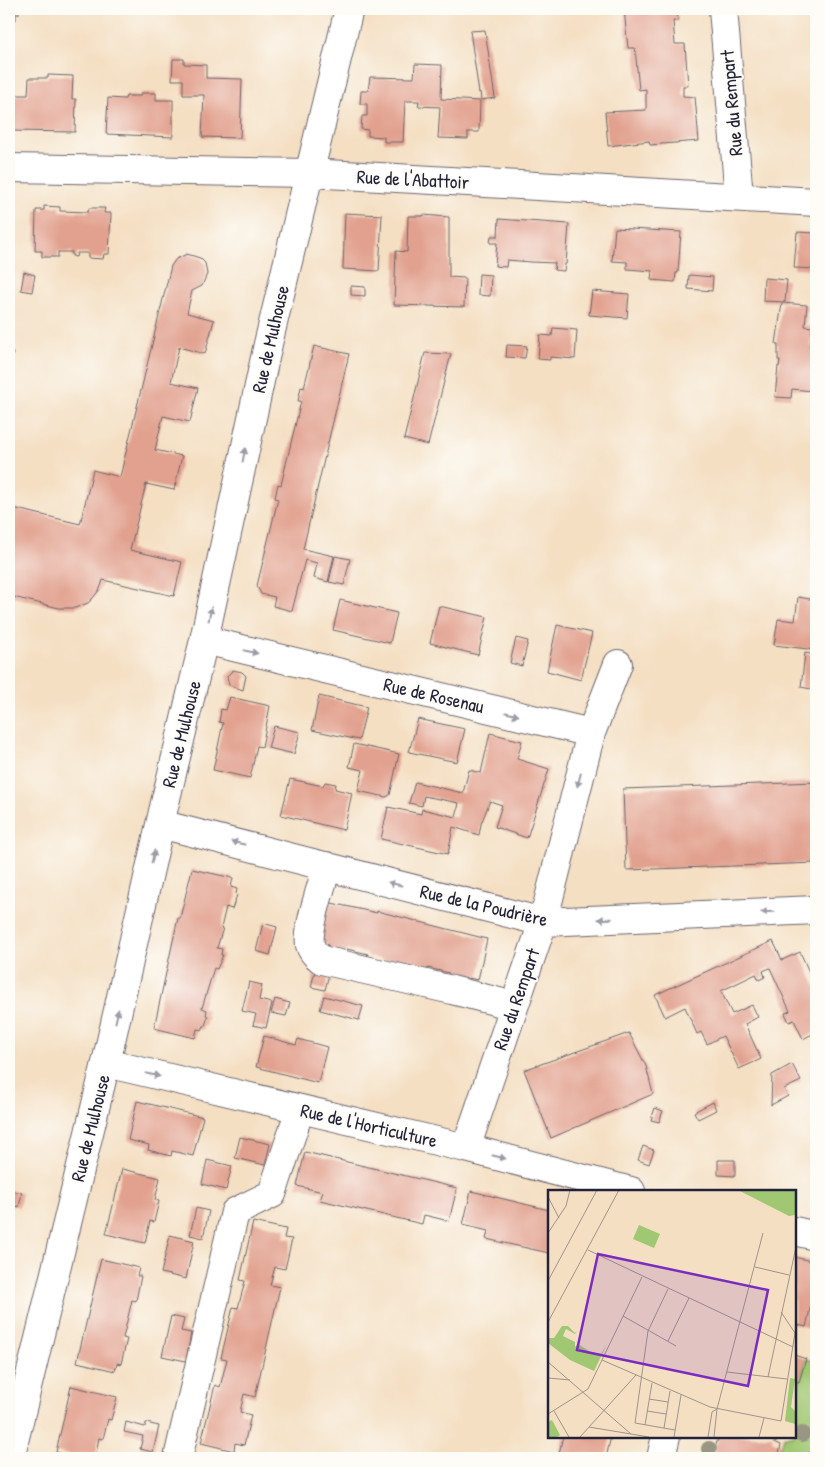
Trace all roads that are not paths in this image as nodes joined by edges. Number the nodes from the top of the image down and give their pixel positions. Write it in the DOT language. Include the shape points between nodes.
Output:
graph roads {
  1 [pos="349,9"];
  2 [pos="723,9"];
  3 [pos="9,168"];
  4 [pos="309,173"];
  5 [pos="739,197"];
  6 [pos="816,202"];
  7 [pos="204,640"];
  8 [pos="618,664"];
  9 [pos="591,733"];
  10 [pos="160,824"];
  11 [pos="327,866"];
  12 [pos="816,910"];
  13 [pos="543,922"];
  14 [pos="514,1006"];
  15 [pos="106,1063"];
  16 [pos="300,1109"];
  17 [pos="466,1148"];
  18 [pos="627,1190"];
  19 [pos="795,1230"];
  20 [pos="816,1236"];
  21 [pos="666,1437"];
  22 [pos="10,1458"];
  23 [pos="178,1458"];
  24 [pos="661,1458"];
  1 -- 4 [label="street, Rue de Mulhouse"];
  2 -- 5 [label="street, Rue du Rempart"];
  3 -- 4 [label="street, Rue de l'Abattoir"];
  4 -- 5 [label="street, Rue de l'Abattoir"];
  7 -- 4 [label="street, Rue de Mulhouse, one-way"];
  5 -- 6 [label="street, Rue de l'Abattoir"];
  7 -- 9 [label="street, Rue de Rosenau, one-way"];
  7 -- 10 [label="street, Rue de Mulhouse"];
  8 -- 9 [label="street"];
  9 -- 13 [label="street, Rue du Rempart, one-way"];
  11 -- 10 [label="street, Rue de la Poudrière, one-way"];
  15 -- 10 [label="street, Rue de Mulhouse, one-way"];
  13 -- 11 [label="street, Rue de la Poudrière, one-way"];
  11 -- 14 [label="street" via="310,944 322,960"];
  12 -- 13 [label="street, Rue de la Poudrière, one-way"];
  13 -- 14 [label="street, Rue du Rempart"];
  14 -- 17 [label="street, Rue du Rempart"];
  15 -- 16 [label="street, Rue de l'Horticulture, one-way"];
  15 -- 22 [label="street, Rue de Mulhouse"];
  16 -- 17 [label="street, Rue de l'Horticulture"];
  16 -- 23 [label="street" via="272,1194 234,1212"];
  17 -- 18 [label="street, Rue de l'Horticulture, one-way"];
  19 -- 20 [label="street"];
  21 -- 24 [label="street"];
}
